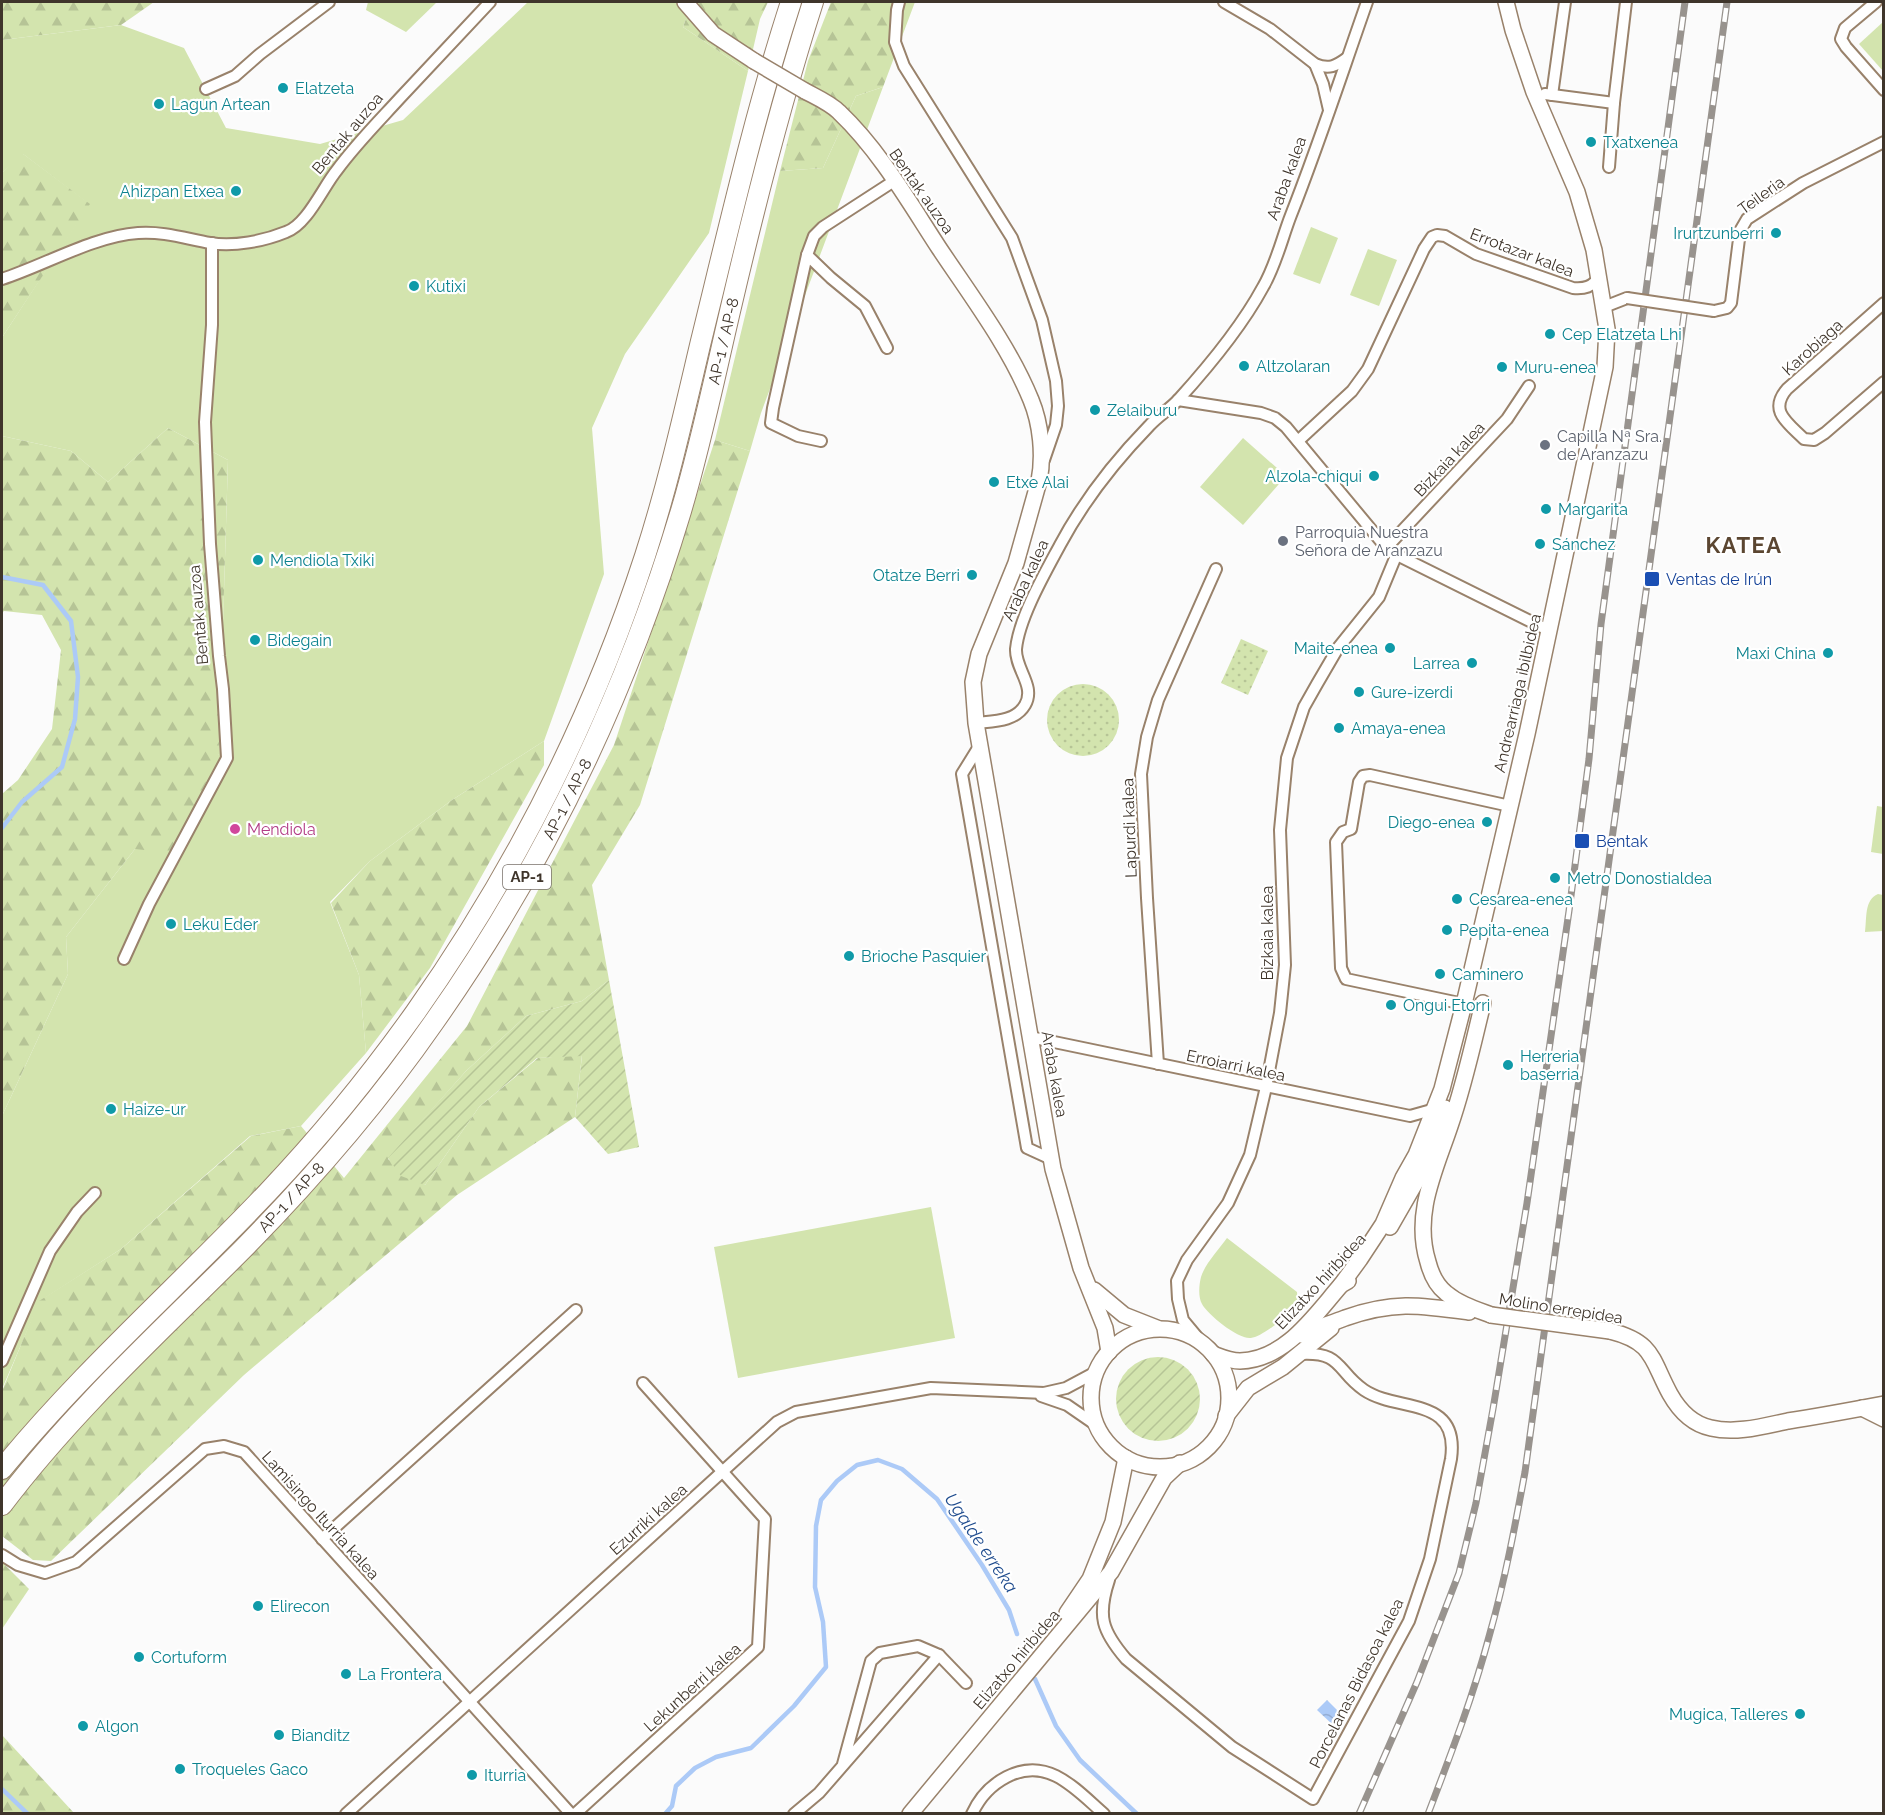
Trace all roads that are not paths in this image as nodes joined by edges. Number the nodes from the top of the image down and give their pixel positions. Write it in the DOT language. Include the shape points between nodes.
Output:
graph roads {
  1 [pos="329,2"];
  2 [pos="490,2"];
  3 [pos="685,2"];
  4 [pos="791,2"];
  5 [pos="813,2"];
  6 [pos="899,2"];
  7 [pos="1224,2"];
  8 [pos="1367,2"];
  9 [pos="1506,2"];
  10 [pos="1565,2"];
  11 [pos="1626,2"];
  12 [pos="1876,2"];
  13 [pos="1347,58"];
  14 [pos="1315,64"];
  15 [pos="206,89"];
  16 [pos="1883,89"];
  17 [pos="1534,92"];
  18 [pos="1552,94"];
  19 [pos="1614,103"];
  20 [pos="1329,110"];
  21 [pos="1884,142"];
  22 [pos="1609,167"];
  23 [pos="894,181"];
  24 [pos="212,243"];
  25 [pos="807,255"];
  26 [pos="1599,277"];
  27 [pos="2,279"];
  28 [pos="1884,303"];
  29 [pos="1604,307"];
  30 [pos="886,348"];
  31 [pos="1884,382"];
  32 [pos="1529,386"];
  33 [pos="1178,400"];
  34 [pos="820,441"];
  35 [pos="1298,441"];
  36 [pos="1042,467"];
  37 [pos="1386,548"];
  38 [pos="1396,556"];
  39 [pos="1216,569"];
  40 [pos="1550,631"];
  41 [pos="976,723"];
  42 [pos="980,745"];
  43 [pos="1510,806"];
  44 [pos="124,958"];
  45 [pos="1474,1003"];
  46 [pos="1030,1037"];
  47 [pos="1158,1064"];
  48 [pos="1266,1086"];
  49 [pos="1435,1109"];
  50 [pos="1051,1159"];
  51 [pos="95,1193"];
  52 [pos="1087,1283"];
  53 [pos="1341,1285"];
  54 [pos="576,1310"];
  55 [pos="1491,1315"];
  56 [pos="1343,1319"];
  57 [pos="1160,1329"];
  58 [pos="1290,1341"];
  59 [pos="1208,1349"];
  60 [pos="1109,1352"];
  61 [pos="1299,1354"];
  62 [pos="2,1360"];
  63 [pos="1096,1372"];
  64 [pos="642,1383"];
  65 [pos="1032,1394"];
  66 [pos="1884,1404"];
  67 [pos="1862,1408"];
  68 [pos="1226,1417"];
  69 [pos="1884,1419"];
  70 [pos="1096,1425"];
  71 [pos="1126,1458"];
  72 [pos="1180,1463"];
  73 [pos="2,1469"];
  74 [pos="723,1471"];
  75 [pos="2,1505"];
  76 [pos="322,1539"];
  77 [pos="2,1555"];
  78 [pos="1111,1572"];
  79 [pos="939,1655"];
  80 [pos="966,1683"];
  81 [pos="469,1701"];
  82 [pos="843,1764"];
  83 [pos="908,1813"];
  84 [pos="346,1814"];
  85 [pos="573,1814"];
  86 [pos="794,1814"];
  87 [pos="972,1814"];
  88 [pos="1104,1814"];
  1 -- 15 [label="street" via="235,76"];
  2 -- 24 [label="street, Bentak auzoa" via="352,151 299,224 288,232 258,240"];
  3 -- 23 [label="street, Bentak auzoa, bridge" via="713,34 838,110"];
  4 -- 73 [label="highway, AP-1 / AP-8 / AP-1" via="764,91 645,555 584,716 534,819 447,967 345,1105 269,1191 84,1377"];
  5 -- 75 [label="highway, AP-1 / AP-8 / AP-1" via="759,191 698,450 665,562 621,682 553,829 465,979 361,1118 285,1205 68,1427"];
  6 -- 36 [label="street, Bentak auzoa" via="895,42 904,66 1012,238 1042,320 1058,406"];
  7 -- 14 [label="street" via="1270,29"];
  8 -- 13 [label="street, Araba kalea"];
  9 -- 17 [label="street, Andrearriaga ibilbidea"];
  10 -- 18 [label="street"];
  11 -- 19 [label="street"];
  12 -- 16 [label="street" via="1845,28 1841,39"];
  13 -- 14 [label="street" via="1335,67"];
  13 -- 20 [label="street, Araba kalea"];
  14 -- 20 [label="street"];
  17 -- 18 [label="street"];
  17 -- 26 [label="street, Andrearriaga ibilbidea" via="1577,192"];
  18 -- 19 [label="street"];
  19 -- 22 [label="street"];
  20 -- 33 [label="street, Araba kalea" via="1264,286"];
  21 -- 29 [label="street, Teileria, bridge" via="1803,183 1747,219 1740,231 1731,303 1727,308 1714,311 1627,298"];
  23 -- 25 [label="street" via="823,227 814,236"];
  23 -- 36 [label="street, Bentak auzoa" via="996,332 1032,401"];
  24 -- 27 [label="street, Bentak auzoa" via="141,232 110,237"];
  24 -- 44 [label="street, Bentak auzoa" via="212,325 205,422 227,758"];
  25 -- 30 [label="street" via="865,306"];
  25 -- 34 [label="street" via="771,423"];
  26 -- 29 [label="street, Andrearriaga ibilbidea"];
  26 -- 35 [label="street, Errotazar kalea" via="1584,289 1573,288 1476,254 1445,236 1432,237 1368,369 1352,391"];
  28 -- 31 [label="street, Karobiaga" via="1780,398 1778,408 1804,439 1814,440"];
  29 -- 40 [label="street, Andrearriaga ibilbidea" via="1605,367"];
  32 -- 37 [label="street, Bizkaia kalea" via="1507,419"];
  33 -- 35 [label="street" via="1261,413 1275,418"];
  33 -- 41 [label="street, Araba kalea" via="1122,455 1061,543 1022,623 1016,651 1029,693 1024,708 1005,720"];
  35 -- 37 [label="street"];
  36 -- 41 [label="street, Bentak auzoa" via="1016,562 979,654 973,682"];
  37 -- 38 [label="street"];
  38 -- 40 [label="street"];
  38 -- 48 [label="street, Bizkaia kalea" via="1379,597 1338,648 1304,707 1287,758 1280,830 1285,965"];
  39 -- 47 [label="street, Lapurdi kalea" via="1158,700 1141,774"];
  40 -- 43 [label="street, Andrearriaga ibilbidea"];
  41 -- 42 [label="street, Araba kalea"];
  42 -- 46 [label="street, Araba kalea"];
  42 -- 50 [label="street" via="962,774 1027,1148"];
  43 -- 45 [label="street, Andrearriaga ibilbidea"];
  43 -- 45 [label="street" via="1363,776 1351,829 1335,842 1341,968 1346,979"];
  45 -- 49 [label="street, Andrearriaga ibilbidea"];
  45 -- 53 [label="street, Elizatxo hiribidea" via="1457,1074 1417,1180 1370,1256"];
  45 -- 55 [label="street" via="1451,1125 1429,1183 1422,1227 1431,1276 1440,1288 1460,1303"];
  46 -- 47 [label="street, Erroiarri kalea"];
  46 -- 50 [label="street, Araba kalea"];
  47 -- 48 [label="street, Erroiarri kalea"];
  48 -- 49 [label="street, Erroiarri kalea" via="1410,1116"];
  48 -- 59 [label="street, Bizkaia kalea" via="1250,1155 1228,1203 1187,1260 1177,1281 1183,1320"];
  49 -- 53 [label="street, Andrearriaga ibilbidea" via="1383,1224"];
  50 -- 52 [label="street, Araba kalea"];
  51 -- 62 [label="street" via="50,1251"];
  52 -- 57 [label="street, Araba kalea" via="1124,1315"];
  52 -- 60 [label="street, Araba kalea" via="1105,1328"];
  53 -- 58 [label="street, Elizatxo hiribidea"];
  54 -- 76 [label="street"];
  55 -- 56 [label="street, Molino errepidea" via="1399,1306 1377,1308"];
  55 -- 67 [label="street, Molino errepidea, bridge" via="1610,1331 1634,1339 1658,1365 1675,1403 1690,1418 1710,1428 1746,1429"];
  56 -- 58 [label="street, Molino errepidea"];
  56 -- 61 [label="street"];
  57 -- 59 [label="street" via="1183,1333"];
  57 -- 60 [label="street" via="1127,1337"];
  58 -- 59 [label="street, Elizatxo hiribidea" via="1253,1359 1231,1360"];
  59 -- 68 [label="street" via="1223,1371 1228,1390"];
  60 -- 63 [label="street"];
  61 -- 68 [label="street" via="1248,1388"];
  61 -- 78 [label="street, Porcelanas Bidasoa kalea" via="1326,1355 1365,1391 1427,1410 1441,1419 1453,1443 1430,1559 1409,1621 1313,1799 1232,1747 1126,1659 1112,1642 1102,1619"];
  63 -- 65 [label="street" via="1066,1388"];
  63 -- 70 [label="street" via="1091,1398"];
  64 -- 74 [label="street, Lekunberri kalea"];
  65 -- 70 [label="street" via="1067,1405"];
  65 -- 74 [label="street, Ezurriki kalea" via="931,1388 796,1412 777,1422"];
  66 -- 67 [label="street, Molino errepidea"];
  67 -- 69 [label="street"];
  68 -- 72 [label="street" via="1204,1450"];
  70 -- 71 [label="street" via="1108,1444"];
  71 -- 72 [label="street" via="1147,1465"];
  71 -- 83 [label="street, Elizatxo hiribidea" via="1113,1522 1090,1579 1059,1626"];
  72 -- 78 [label="street, Elizatxo hiribidea" via="1164,1478"];
  74 -- 81 [label="street, Ezurriki kalea"];
  74 -- 85 [label="street, Lekunberri kalea" via="765,1518 758,1647"];
  76 -- 77 [label="street, Lamisingo Iturria kalea" via="244,1452 224,1446 205,1449 76,1563 45,1573 18,1565"];
  76 -- 81 [label="street, Lamisingo Iturria kalea"];
  78 -- 83 [label="street, Elizatxo hiribidea"];
  79 -- 80 [label="street"];
  79 -- 82 [label="street"];
  79 -- 82 [label="street" via="918,1646 880,1653 872,1661"];
  81 -- 84 [label="street, Ezurriki kalea"];
  81 -- 85 [label="street, Lamisingo Iturria kalea"];
  82 -- 86 [label="street" via="819,1793"];
  87 -- 88 [label="street" via="990,1786 1009,1775 1030,1771 1059,1778"];
}
